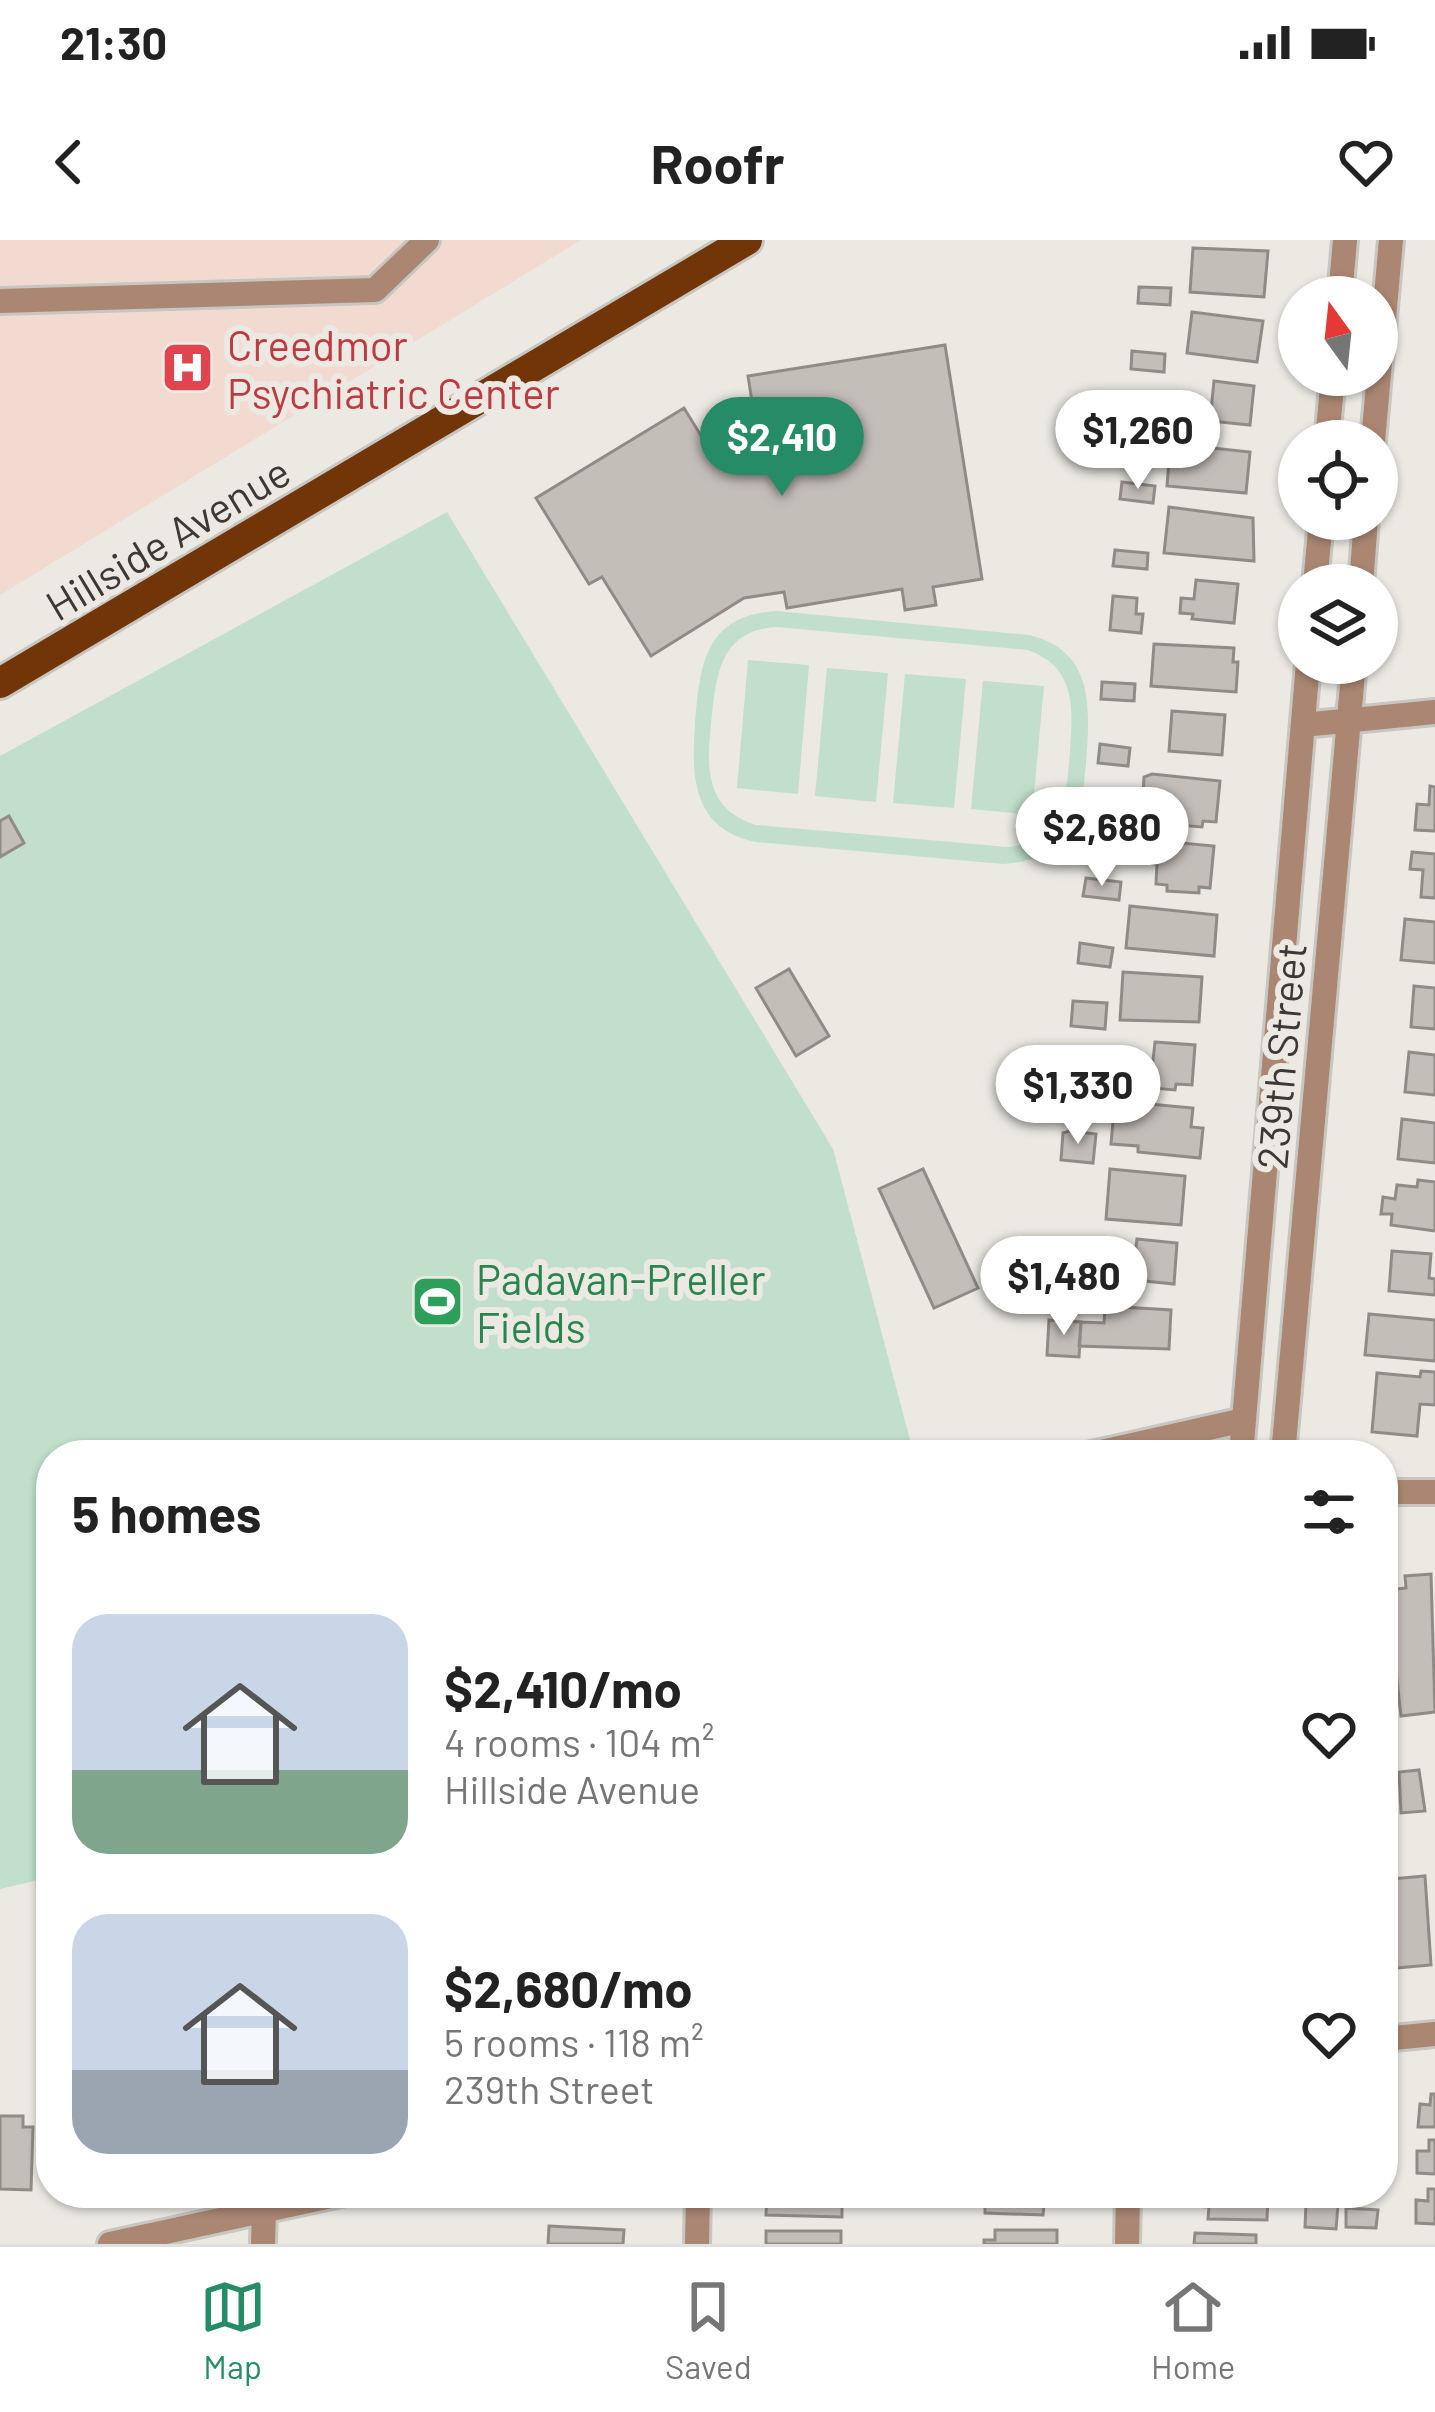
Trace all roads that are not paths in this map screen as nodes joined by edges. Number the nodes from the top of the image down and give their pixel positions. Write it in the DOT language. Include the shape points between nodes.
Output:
graph roads {
  1 [pos="427,240"];
  2 [pos="747,240"];
  3 [pos="1345,240"];
  4 [pos="1391,240"];
  5 [pos="1342,276"];
  6 [pos="0,301"];
  7 [pos="1375,420"];
  8 [pos="0,683"];
  9 [pos="1307,684"];
  10 [pos="1352,684"];
  11 [pos="1435,712"];
  12 [pos="1348,722"];
  13 [pos="1303,725"];
  14 [pos="1244,1420"];
  15 [pos="1155,1440"];
  16 [pos="1242,1440"];
  17 [pos="1284,1440"];
  18 [pos="1398,1492"];
  19 [pos="1435,1492"];
  20 [pos="1435,2034"];
  21 [pos="1398,2038"];
  22 [pos="269,2208"];
  23 [pos="698,2208"];
  24 [pos="1128,2208"];
  25 [pos="264,2209"];
  26 [pos="110,2244"];
  27 [pos="263,2244"];
  28 [pos="697,2244"];
  29 [pos="1127,2244"];
  1 -- 6 [label="street" via="375,290"];
  2 -- 8 [label="main road, Hillside Avenue"];
  3 -- 5 [label="street"];
  4 -- 7 [label="street"];
  9 -- 13 [label="street, 239th Street"];
  10 -- 12 [label="street, 239th Street"];
  11 -- 12 [label="street"];
  12 -- 13 [label="street"];
  12 -- 17 [label="street, 239th Street"];
  13 -- 14 [label="street, 239th Street"];
  14 -- 15 [label="street"];
  14 -- 16 [label="street, 239th Street"];
  18 -- 19 [label="street"];
  20 -- 21 [label="street"];
  22 -- 25 [label="street"];
  23 -- 28 [label="street"];
  24 -- 29 [label="street"];
  25 -- 26 [label="street"];
  25 -- 27 [label="street"];
}
